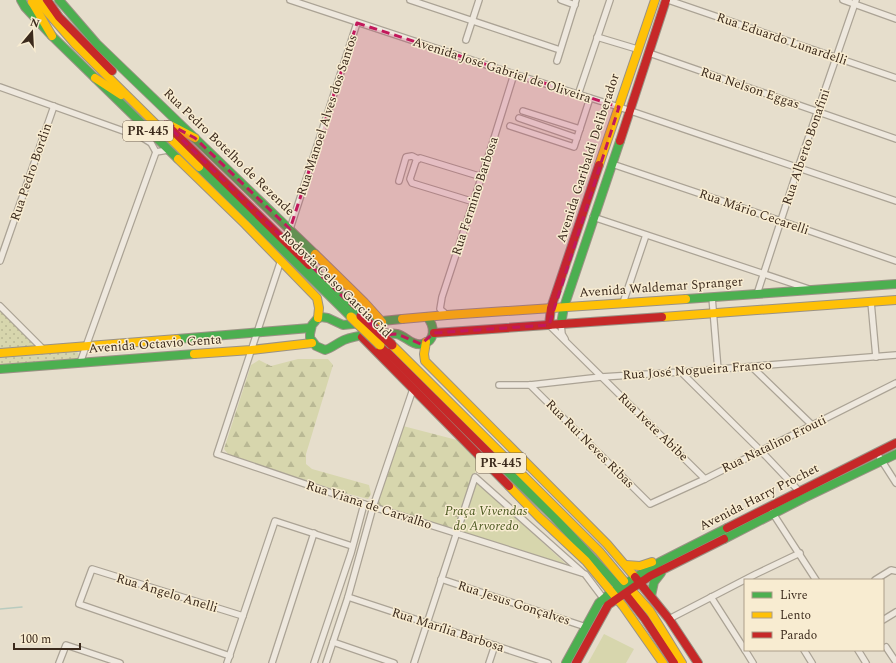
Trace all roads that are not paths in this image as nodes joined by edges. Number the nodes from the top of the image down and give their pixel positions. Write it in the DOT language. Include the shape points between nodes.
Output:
graph roads {
  1 [pos="21,0"];
  2 [pos="31,0"];
  3 [pos="37,0"];
  4 [pos="47,0"];
  5 [pos="59,0"];
  6 [pos="290,0"];
  7 [pos="410,0"];
  8 [pos="479,0"];
  9 [pos="561,0"];
  10 [pos="610,0"];
  11 [pos="655,0"];
  12 [pos="667,0"];
  13 [pos="843,0"];
  14 [pos="576,2"];
  15 [pos="855,2"];
  16 [pos="896,19"];
  17 [pos="473,21"];
  18 [pos="357,23"];
  19 [pos="52,36"];
  20 [pos="597,37"];
  21 [pos="466,40"];
  22 [pos="637,49"];
  23 [pos="560,50"];
  24 [pos="649,53"];
  25 [pos="836,57"];
  26 [pos="557,61"];
  27 [pos="514,74"];
  28 [pos="94,78"];
  29 [pos="896,78"];
  30 [pos="0,87"];
  31 [pos="578,95"];
  32 [pos="590,98"];
  33 [pos="54,106"];
  34 [pos="619,107"];
  35 [pos="142,109"];
  36 [pos="523,111"];
  37 [pos="630,111"];
  38 [pos="818,112"];
  39 [pos="519,118"];
  40 [pos="163,121"];
  41 [pos="140,123"];
  42 [pos="510,126"];
  43 [pos="580,129"];
  44 [pos="134,135"];
  45 [pos="195,138"];
  46 [pos="577,138"];
  47 [pos="896,139"];
  48 [pos="168,150"];
  49 [pos="156,152"];
  50 [pos="418,159"];
  51 [pos="612,164"];
  52 [pos="798,168"];
  53 [pos="482,177"];
  54 [pos="399,181"];
  55 [pos="896,201"];
  56 [pos="474,202"];
  57 [pos="593,217"];
  58 [pos="781,221"];
  59 [pos="290,229"];
  60 [pos="646,235"];
  61 [pos="281,260"];
  62 [pos="0,261"];
  63 [pos="896,261"];
  64 [pos="763,274"];
  65 [pos="896,284"];
  66 [pos="813,290"];
  67 [pos="758,294"];
  68 [pos="712,297"];
  69 [pos="896,300"];
  70 [pos="871,302"];
  71 [pos="623,303"];
  72 [pos="0,306"];
  73 [pos="564,307"];
  74 [pos="551,308"];
  75 [pos="714,313"];
  76 [pos="447,315"];
  77 [pos="427,317"];
  78 [pos="318,318"];
  79 [pos="382,322"];
  80 [pos="561,324"];
  81 [pos="548,325"];
  82 [pos="310,328"];
  83 [pos="434,332"];
  84 [pos="257,333"];
  85 [pos="362,337"];
  86 [pos="426,342"];
  87 [pos="312,343"];
  88 [pos="566,343"];
  89 [pos="86,346"];
  90 [pos="44,350"];
  91 [pos="251,350"];
  92 [pos="0,353"];
  93 [pos="896,355"];
  94 [pos="876,357"];
  95 [pos="80,363"];
  96 [pos="752,367"];
  97 [pos="0,370"];
  98 [pos="718,370"];
  99 [pos="681,372"];
  100 [pos="601,377"];
  101 [pos="896,383"];
  102 [pos="530,384"];
  103 [pos="499,385"];
  104 [pos="413,389"];
  105 [pos="812,426"];
  106 [pos="896,443"];
  107 [pos="761,451"];
  108 [pos="876,453"];
  109 [pos="896,454"];
  110 [pos="882,461"];
  111 [pos="705,479"];
  112 [pos="896,483"];
  113 [pos="799,491"];
  114 [pos="364,504"];
  115 [pos="650,504"];
  116 [pos="373,507"];
  117 [pos="771,510"];
  118 [pos="314,533"];
  119 [pos="456,534"];
  120 [pos="352,546"];
  121 [pos="800,554"];
  122 [pos="666,563"];
  123 [pos="626,566"];
  124 [pos="896,571"];
  125 [pos="584,574"];
  126 [pos="756,574"];
  127 [pos="442,579"];
  128 [pos="746,579"];
  129 [pos="759,579"];
  130 [pos="815,579"];
  131 [pos="877,579"];
  132 [pos="639,580"];
  133 [pos="744,580"];
  134 [pos="619,593"];
  135 [pos="651,596"];
  136 [pos="348,597"];
  137 [pos="711,597"];
  138 [pos="606,601"];
  139 [pos="896,612"];
  140 [pos="243,616"];
  141 [pos="669,619"];
  142 [pos="884,619"];
  143 [pos="427,623"];
  144 [pos="586,627"];
  145 [pos="333,642"];
  146 [pos="495,645"];
  147 [pos="886,647"];
  148 [pos="744,648"];
  149 [pos="746,651"];
  150 [pos="805,651"];
  151 [pos="859,651"];
  152 [pos="230,656"];
  153 [pos="896,662"];
  154 [pos="59,663"];
  155 [pos="120,663"];
  156 [pos="227,663"];
  157 [pos="272,663"];
  158 [pos="314,663"];
  159 [pos="326,663"];
  160 [pos="394,663"];
  161 [pos="414,663"];
  162 [pos="489,663"];
  163 [pos="548,663"];
  164 [pos="566,663"];
  165 [pos="576,663"];
  166 [pos="663,663"];
  167 [pos="674,663"];
  168 [pos="682,663"];
  169 [pos="698,663"];
  170 [pos="753,663"];
  171 [pos="812,663"];
  172 [pos="866,663"];
  1 -- 19 [label="main road"];
  2 -- 19 [label="main road"];
  3 -- 35 [label="main road, Rodovia Celso Garcia Cid / PR-445" via="74,44"];
  4 -- 40 [label="main road, Rodovia Celso Garcia Cid / PR-445" via="59,17"];
  5 -- 45 [label="main road, Rua Pedro Botelho de Rezende" via="97,44"];
  6 -- 18 [label="street, Avenida José Gabriel de Oliveira"];
  7 -- 17 [label="street"];
  8 -- 17 [label="street"];
  9 -- 14 [label="street"];
  10 -- 20 [label="street"];
  11 -- 22 [label="main road, Avenida Garibaldi Deliberador"];
  12 -- 24 [label="main road, Avenida Garibaldi Deliberador"];
  12 -- 25 [label="street, Rua Eduardo Lunardelli"];
  13 -- 15 [label="street"];
  14 -- 23 [label="street"];
  15 -- 16 [label="street"];
  15 -- 25 [label="street, Rua Alberto Bonafini"];
  17 -- 21 [label="street"];
  17 -- 23 [label="street"];
  18 -- 27 [label="street, Avenida José Gabriel de Oliveira"];
  18 -- 59 [label="street, Rua Manoel Alves dos Santos"];
  19 -- 28 [label="main road, PR-445"];
  20 -- 22 [label="street"];
  20 -- 31 [label="street"];
  22 -- 34 [label="main road, Avenida Garibaldi Deliberador"];
  23 -- 26 [label="street"];
  24 -- 37 [label="main road, Avenida Garibaldi Deliberador"];
  24 -- 38 [label="street, Rua Nelson Eggas"];
  25 -- 29 [label="street, Rua Eduardo Lunardelli"];
  25 -- 38 [label="street, Rua Alberto Bonafini"];
  27 -- 31 [label="street, Avenida José Gabriel de Oliveira"];
  27 -- 53 [label="street, Rua Fermino Barbosa"];
  28 -- 35 [label="main road"];
  28 -- 41 [label="main road, PR-445"];
  30 -- 33 [label="street"];
  31 -- 32 [label="street, Avenida José Gabriel de Oliveira"];
  32 -- 34 [label="street, Avenida José Gabriel de Oliveira"];
  32 -- 43 [label="street"];
  33 -- 44 [label="street"];
  33 -- 62 [label="street, Rua Pedro Bordin"];
  34 -- 37 [label="street, Avenida José Gabriel de Oliveira"];
  34 -- 74 [label="main road, Avenida Garibaldi Deliberador"];
  35 -- 134 [label="main road, Rodovia Celso Garcia Cid / PR-445, bridge" via="554,517"];
  36 -- 43 [label="street"];
  37 -- 51 [label="main road, Avenida Garibaldi Deliberador"];
  37 -- 52 [label="street, Avenida José Gabriel de Oliveira"];
  38 -- 47 [label="street, Rua Nelson Eggas"];
  38 -- 52 [label="street, Rua Alberto Bonafini"];
  39 -- 46 [label="street"];
  40 -- 45 [label="main road"];
  40 -- 134 [label="main road, Rodovia Celso Garcia Cid / PR-445, bridge" via="599,550"];
  41 -- 44 [label="street"];
  41 -- 48 [label="main road, PR-445"];
  42 -- 46 [label="street" via="574,147"];
  43 -- 46 [label="street"];
  44 -- 49 [label="street" via="148,140"];
  45 -- 59 [label="main road, Rua Pedro Botelho de Rezende"];
  48 -- 49 [label="street"];
  48 -- 61 [label="main road, PR-445"];
  49 -- 89 [label="street"];
  50 -- 53 [label="street"];
  50 -- 54 [label="street" via="406,157"];
  50 -- 56 [label="street" via="410,179 412,183"];
  51 -- 57 [label="main road, Avenida Garibaldi Deliberador"];
  51 -- 58 [label="street, Rua Mário Cecarelli"];
  52 -- 55 [label="street, Avenida José Gabriel de Oliveira"];
  52 -- 58 [label="street, Rua Alberto Bonafini"];
  53 -- 56 [label="street, Rua Fermino Barbosa"];
  56 -- 76 [label="street, Rua Fermino Barbosa" via="440,306 440,310"];
  57 -- 60 [label="street"];
  57 -- 73 [label="main road, Avenida Garibaldi Deliberador"];
  58 -- 63 [label="street, Rua Mário Cecarelli"];
  58 -- 64 [label="street, Rua Alberto Bonafini"];
  59 -- 79 [label="main road, Rua Pedro Botelho de Rezende"];
  60 -- 64 [label="street"];
  60 -- 71 [label="street"];
  61 -- 78 [label="main road" via="316,298 320,311"];
  61 -- 84 [label="street"];
  64 -- 66 [label="street"];
  64 -- 67 [label="street, Rua Alberto Bonafini"];
  65 -- 66 [label="main road, Avenida Waldemar Spranger"];
  66 -- 67 [label="main road, Avenida Waldemar Spranger"];
  67 -- 68 [label="main road, Avenida Waldemar Spranger"];
  68 -- 71 [label="main road, Avenida Waldemar Spranger"];
  68 -- 75 [label="street"];
  69 -- 70 [label="main road"];
  70 -- 75 [label="main road"];
  70 -- 94 [label="street"];
  71 -- 73 [label="main road, Avenida Waldemar Spranger"];
  72 -- 90 [label="street"];
  73 -- 74 [label="main road, Avenida Waldemar Spranger"];
  73 -- 80 [label="main road, Avenida Garibaldi Deliberador"];
  74 -- 76 [label="main road, Avenida Waldemar Spranger"];
  74 -- 81 [label="main road, Avenida Garibaldi Deliberador"];
  75 -- 80 [label="main road"];
  75 -- 98 [label="street"];
  76 -- 77 [label="main road, Avenida Waldemar Spranger"];
  77 -- 79 [label="main road, Avenida Waldemar Spranger"];
  77 -- 83 [label="main road" via="432,322"];
  78 -- 79 [label="main road, Avenida Waldemar Spranger" via="324,316 343,325"];
  78 -- 82 [label="main road"];
  80 -- 81 [label="main road"];
  80 -- 88 [label="street"];
  81 -- 83 [label="main road"];
  81 -- 88 [label="street, Rua Ivete Abibe"];
  82 -- 84 [label="main road, Avenida Octavio Genta"];
  82 -- 87 [label="main road"];
  83 -- 86 [label="main road"];
  84 -- 89 [label="main road, Avenida Octavio Genta"];
  84 -- 91 [label="street"];
  85 -- 86 [label="main road" via="397,334 415,344"];
  85 -- 87 [label="main road" via="347,339 325,350"];
  85 -- 104 [label="main road, Rodovia Celso Garcia Cid"];
  86 -- 123 [label="main road" via="425,361"];
  87 -- 91 [label="main road, Avenida Octavio Genta"];
  88 -- 100 [label="street, Rua Ivete Abibe"];
  89 -- 90 [label="main road, Avenida Octavio Genta"];
  89 -- 95 [label="street"];
  90 -- 92 [label="main road, Avenida Octavio Genta"];
  91 -- 95 [label="main road, Avenida Octavio Genta"];
  91 -- 114 [label="street, Rua Viana de Carvalho" via="217,454"];
  93 -- 94 [label="street, Rua José Nogueira Franco"];
  94 -- 96 [label="street, Rua José Nogueira Franco"];
  95 -- 97 [label="main road, Avenida Octavio Genta"];
  96 -- 98 [label="street, Rua José Nogueira Franco"];
  96 -- 105 [label="street"];
  98 -- 99 [label="street, Rua José Nogueira Franco"];
  99 -- 100 [label="street, Rua José Nogueira Franco"];
  99 -- 107 [label="street"];
  100 -- 102 [label="street, Rua José Nogueira Franco"];
  100 -- 111 [label="street, Rua Ivete Abibe"];
  101 -- 105 [label="street, Rua Natalino Frouti"];
  102 -- 103 [label="street, Rua José Nogueira Franco"];
  102 -- 115 [label="street, Rua Rui Neves Ribas"];
  104 -- 116 [label="street"];
  104 -- 134 [label="main road, Rodovia Celso Garcia Cid / PR-445" via="539,517"];
  105 -- 107 [label="street, Rua Natalino Frouti"];
  106 -- 108 [label="main road, Avenida Harry Prochet"];
  107 -- 111 [label="street, Rua Natalino Frouti"];
  107 -- 113 [label="street"];
  108 -- 110 [label="street"];
  108 -- 113 [label="main road, Avenida Harry Prochet"];
  109 -- 110 [label="main road, Avenida Harry Prochet"];
  110 -- 112 [label="street"];
  110 -- 117 [label="main road, Avenida Harry Prochet"];
  111 -- 115 [label="street, Rua Natalino Frouti"];
  113 -- 117 [label="main road, Avenida Harry Prochet"];
  114 -- 116 [label="street, Rua Viana de Carvalho"];
  114 -- 120 [label="street"];
  116 -- 119 [label="street, Rua Viana de Carvalho"];
  116 -- 136 [label="street"];
  117 -- 121 [label="street"];
  117 -- 122 [label="main road, Avenida Harry Prochet"];
  118 -- 120 [label="street"];
  118 -- 140 [label="street" via="275,521"];
  118 -- 157 [label="street"];
  119 -- 125 [label="street, Rua Viana de Carvalho"];
  119 -- 125 [label="street" via="475,477"];
  119 -- 127 [label="street"];
  120 -- 158 [label="street"];
  121 -- 126 [label="street"];
  121 -- 130 [label="street"];
  122 -- 123 [label="main road" via="660,559 640,566"];
  122 -- 132 [label="main road, Avenida Harry Prochet"];
  122 -- 135 [label="main road" via="654,582"];
  123 -- 132 [label="main road"];
  124 -- 131 [label="street" via="891,570"];
  125 -- 138 [label="street"];
  126 -- 128 [label="street"];
  126 -- 129 [label="street"];
  127 -- 143 [label="street"];
  127 -- 144 [label="street, Rua Jesus Gonçalves"];
  132 -- 134 [label="main road, Avenida Harry Prochet"];
  132 -- 135 [label="main road"];
  133 -- 137 [label="street"];
  134 -- 138 [label="main road, Avenida Harry Prochet"];
  134 -- 138 [label="main road"];
  134 -- 166 [label="main road, Rodovia Celso Garcia Cid / PR-445"];
  135 -- 141 [label="main road"];
  136 -- 143 [label="street, Rua Marília Barbosa"];
  136 -- 145 [label="street"];
  137 -- 141 [label="street"];
  137 -- 148 [label="street"];
  138 -- 144 [label="main road"];
  138 -- 165 [label="main road"];
  139 -- 142 [label="street"];
  140 -- 152 [label="street"];
  140 -- 152 [label="street, Rua Ângelo Anelli" via="92,569 79,604"];
  141 -- 169 [label="main road"];
  143 -- 146 [label="street, Rua Marília Barbosa"];
  143 -- 161 [label="street"];
  144 -- 164 [label="main road"];
  145 -- 159 [label="street"];
  145 -- 160 [label="street"];
  146 -- 162 [label="street"];
  146 -- 163 [label="street, Rua Marília Barbosa"];
  147 -- 153 [label="street"];
  149 -- 170 [label="street"];
  150 -- 171 [label="street"];
  151 -- 172 [label="street"];
  152 -- 156 [label="street"];
  154 -- 155 [label="street" via="66,645"];
  167 -- 168 [label="main road" via="631,595 650,611"];
}
